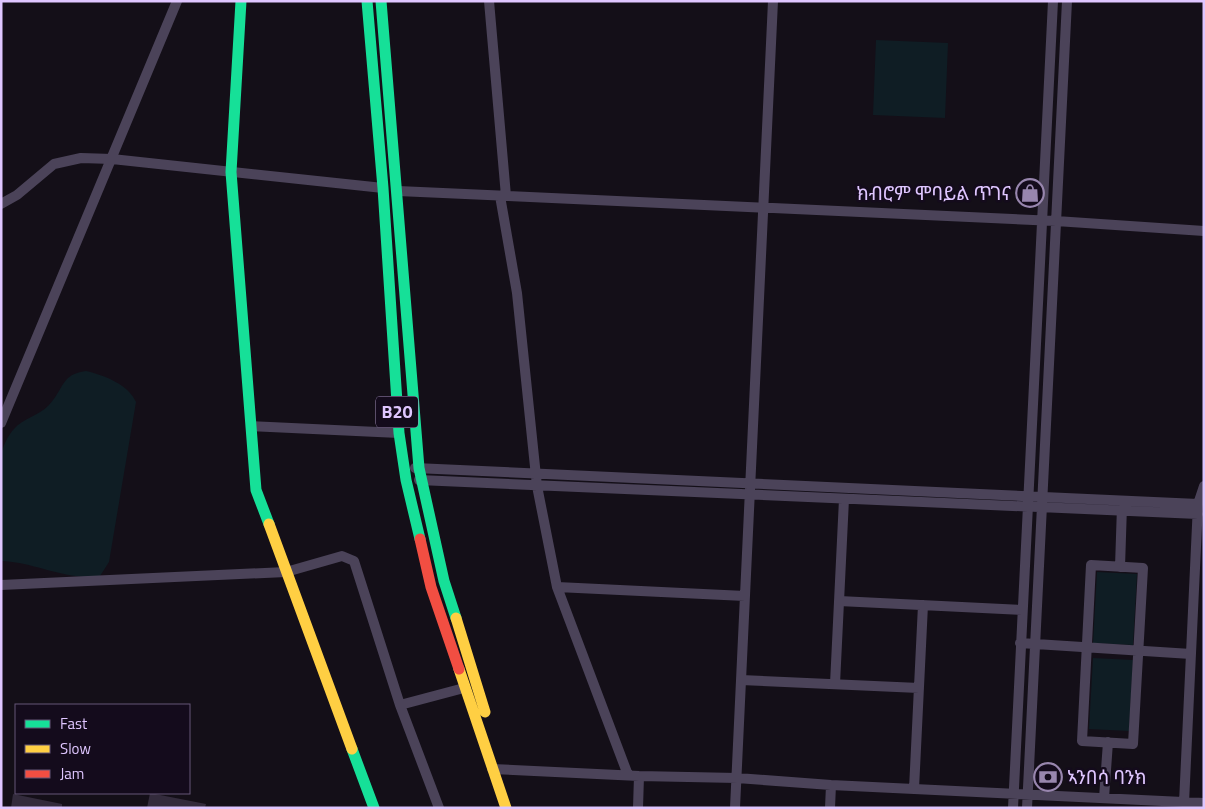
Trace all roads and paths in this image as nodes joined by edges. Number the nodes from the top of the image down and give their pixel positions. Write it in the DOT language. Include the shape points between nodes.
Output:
graph roads {
  1 [pos="177,1"];
  2 [pos="241,1"];
  3 [pos="367,1"];
  4 [pos="381,1"];
  5 [pos="489,1"];
  6 [pos="773,1"];
  7 [pos="1053,1"];
  8 [pos="1067,1"];
  9 [pos="384,32"];
  10 [pos="369,33"];
  11 [pos="112,159"];
  12 [pos="231,172"];
  13 [pos="383,188"];
  14 [pos="398,191"];
  15 [pos="503,196"];
  16 [pos="1,204"];
  17 [pos="764,207"];
  18 [pos="1042,220"];
  19 [pos="1056,221"];
  20 [pos="1204,232"];
  21 [pos="1,423"];
  22 [pos="251,426"];
  23 [pos="399,433"];
  24 [pos="404,467"];
  25 [pos="419,468"];
  26 [pos="538,473"];
  27 [pos="406,480"];
  28 [pos="421,480"];
  29 [pos="751,483"];
  30 [pos="537,486"];
  31 [pos="1204,486"];
  32 [pos="750,495"];
  33 [pos="1042,497"];
  34 [pos="844,499"];
  35 [pos="1028,502"];
  36 [pos="1122,506"];
  37 [pos="1042,508"];
  38 [pos="1198,509"];
  39 [pos="1120,567"];
  40 [pos="286,572"];
  41 [pos="1,585"];
  42 [pos="557,588"];
  43 [pos="745,596"];
  44 [pos="839,601"];
  45 [pos="923,605"];
  46 [pos="1022,610"];
  47 [pos="1020,643"];
  48 [pos="1035,644"];
  49 [pos="1087,647"];
  50 [pos="1138,650"];
  51 [pos="1191,654"];
  52 [pos="741,680"];
  53 [pos="835,684"];
  54 [pos="464,688"];
  55 [pos="919,688"];
  56 [pos="400,705"];
  57 [pos="1108,742"];
  58 [pos="492,769"];
  59 [pos="504,770"];
  60 [pos="628,775"];
  61 [pos="639,776"];
  62 [pos="737,778"];
  63 [pos="832,785"];
  64 [pos="914,789"];
  65 [pos="1013,794"];
  66 [pos="1028,795"];
  67 [pos="1104,798"];
  68 [pos="1184,802"];
  69 [pos="1204,804"];
  70 [pos="374,808"];
  71 [pos="439,808"];
  72 [pos="506,808"];
  73 [pos="517,808"];
  74 [pos="638,808"];
  75 [pos="734,808"];
  76 [pos="830,808"];
  77 [pos="1013,808"];
  78 [pos="1027,808"];
  1 -- 11 [label="street"];
  2 -- 12 [label="main road"];
  3 -- 10 [label="main road, B20"];
  4 -- 9 [label="main road, B20"];
  5 -- 15 [label="street"];
  6 -- 17 [label="street"];
  7 -- 18 [label="street"];
  8 -- 19 [label="street"];
  9 -- 10 [label="main road"];
  9 -- 14 [label="main road, B20"];
  10 -- 13 [label="main road, B20"];
  11 -- 12 [label="street"];
  11 -- 16 [label="street" via="81,158 54,164"];
  11 -- 21 [label="street"];
  12 -- 13 [label="street"];
  12 -- 22 [label="main road"];
  13 -- 23 [label="main road, B20"];
  14 -- 15 [label="street"];
  14 -- 25 [label="main road, B20"];
  15 -- 17 [label="street"];
  15 -- 26 [label="street"];
  17 -- 18 [label="street"];
  17 -- 29 [label="street"];
  18 -- 19 [label="street"];
  18 -- 35 [label="street"];
  19 -- 20 [label="street"];
  19 -- 33 [label="street"];
  22 -- 23 [label="street"];
  22 -- 40 [label="main road" via="256,490"];
  23 -- 24 [label="main road, B20"];
  24 -- 25 [label="street"];
  24 -- 27 [label="main road, B20"];
  25 -- 26 [label="street"];
  25 -- 28 [label="main road, B20"];
  26 -- 29 [label="street"];
  26 -- 30 [label="street"];
  27 -- 28 [label="street"];
  27 -- 54 [label="main road, B20" via="431,587"];
  28 -- 30 [label="street"];
  28 -- 59 [label="main road, B20" via="452,611"];
  29 -- 32 [label="street"];
  29 -- 35 [label="street"];
  30 -- 32 [label="street"];
  30 -- 42 [label="street"];
  31 -- 38 [label="street"];
  32 -- 34 [label="street"];
  32 -- 43 [label="street"];
  33 -- 35 [label="street"];
  33 -- 36 [label="street"];
  33 -- 37 [label="street"];
  34 -- 35 [label="street"];
  34 -- 44 [label="street"];
  35 -- 37 [label="street"];
  35 -- 46 [label="street"];
  36 -- 37 [label="street"];
  36 -- 38 [label="street"];
  36 -- 39 [label="street"];
  37 -- 48 [label="street"];
  38 -- 51 [label="street"];
  39 -- 49 [label="street" via="1091,566"];
  39 -- 50 [label="street" via="1143,568"];
  40 -- 41 [label="street"];
  40 -- 56 [label="street" via="342,556 354,560"];
  40 -- 70 [label="main road"];
  42 -- 43 [label="street"];
  42 -- 60 [label="street"];
  43 -- 52 [label="street"];
  44 -- 45 [label="street"];
  44 -- 53 [label="street"];
  45 -- 46 [label="street"];
  45 -- 55 [label="street"];
  46 -- 47 [label="street"];
  47 -- 48 [label="street"];
  47 -- 65 [label="street"];
  48 -- 49 [label="street"];
  48 -- 66 [label="street"];
  49 -- 50 [label="street"];
  49 -- 57 [label="street" via="1082,741"];
  50 -- 51 [label="street"];
  50 -- 57 [label="street" via="1133,744"];
  51 -- 68 [label="street"];
  52 -- 53 [label="street"];
  52 -- 62 [label="street"];
  53 -- 55 [label="street"];
  54 -- 56 [label="street"];
  54 -- 58 [label="main road, B20"];
  55 -- 64 [label="street"];
  56 -- 71 [label="street"];
  57 -- 67 [label="street"];
  58 -- 59 [label="street"];
  58 -- 72 [label="main road, B20"];
  59 -- 60 [label="street"];
  59 -- 73 [label="main road, B20"];
  60 -- 61 [label="street"];
  61 -- 62 [label="street"];
  61 -- 74 [label="street"];
  62 -- 63 [label="street"];
  62 -- 75 [label="street"];
  63 -- 64 [label="street"];
  63 -- 76 [label="street"];
  64 -- 65 [label="street"];
  65 -- 66 [label="street"];
  65 -- 77 [label="street"];
  66 -- 67 [label="street"];
  66 -- 78 [label="street"];
  67 -- 68 [label="street"];
  68 -- 69 [label="street"];
}
